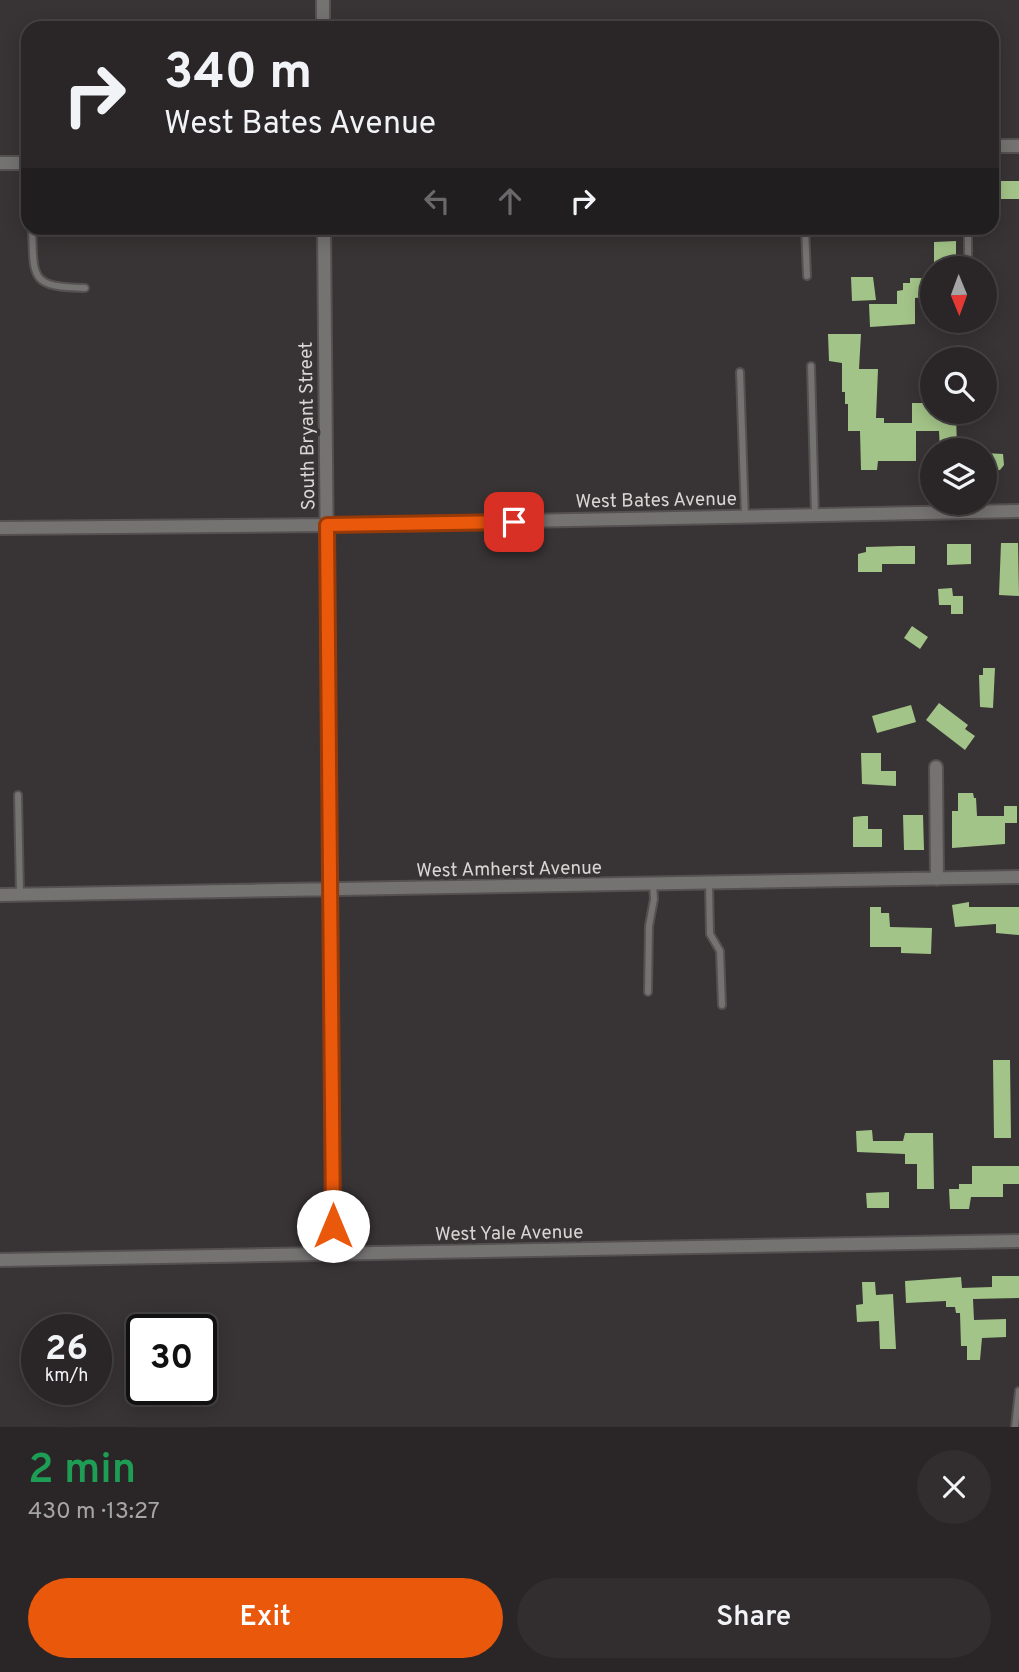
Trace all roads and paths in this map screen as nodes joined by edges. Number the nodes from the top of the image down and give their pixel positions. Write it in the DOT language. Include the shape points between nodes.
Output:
graph roads {
  1 [pos="323,0"];
  2 [pos="323,21"];
  3 [pos="999,146"];
  4 [pos="1019,146"];
  5 [pos="0,163"];
  6 [pos="21,163"];
  7 [pos="32,235"];
  8 [pos="324,235"];
  9 [pos="805,235"];
  10 [pos="968,235"];
  11 [pos="968,256"];
  12 [pos="807,276"];
  13 [pos="85,288"];
  14 [pos="811,366"];
  15 [pos="740,373"];
  16 [pos="1019,511"];
  17 [pos="816,515"];
  18 [pos="745,517"];
  19 [pos="327,525"];
  20 [pos="0,528"];
  21 [pos="936,767"];
  22 [pos="18,795"];
  23 [pos="1019,877"];
  24 [pos="937,879"];
  25 [pos="709,883"];
  26 [pos="653,884"];
  27 [pos="331,891"];
  28 [pos="0,895"];
  29 [pos="20,895"];
  30 [pos="648,992"];
  31 [pos="722,1005"];
  32 [pos="1019,1241"];
  33 [pos="333,1254"];
  34 [pos="0,1260"];
  35 [pos="1019,1391"];
  36 [pos="1015,1427"];
  1 -- 2 [label="street"];
  3 -- 4 [label="street"];
  5 -- 6 [label="street"];
  7 -- 13 [label="lane" via="35,274 56,288"];
  8 -- 19 [label="street, South Bryant Street"];
  9 -- 12 [label="lane"];
  10 -- 11 [label="lane"];
  14 -- 17 [label="lane"];
  15 -- 18 [label="lane"];
  16 -- 17 [label="street, West Bates Avenue"];
  17 -- 18 [label="street, West Bates Avenue"];
  18 -- 19 [label="street, West Bates Avenue"];
  19 -- 20 [label="street, West Bates Avenue"];
  19 -- 27 [label="street, South Bryant Street"];
  21 -- 24 [label="street"];
  22 -- 29 [label="lane"];
  23 -- 24 [label="street, West Amherst Avenue"];
  24 -- 25 [label="street, West Amherst Avenue"];
  25 -- 26 [label="street, West Amherst Avenue"];
  25 -- 31 [label="lane" via="710,934 720,951"];
  26 -- 27 [label="street, West Amherst Avenue"];
  26 -- 30 [label="lane"];
  27 -- 29 [label="street, West Amherst Avenue"];
  27 -- 33 [label="street, South Bryant Street"];
  28 -- 29 [label="street, West Amherst Avenue"];
  32 -- 33 [label="street, West Yale Avenue"];
  33 -- 34 [label="street, West Yale Avenue"];
  35 -- 36 [label="lane"];
}
